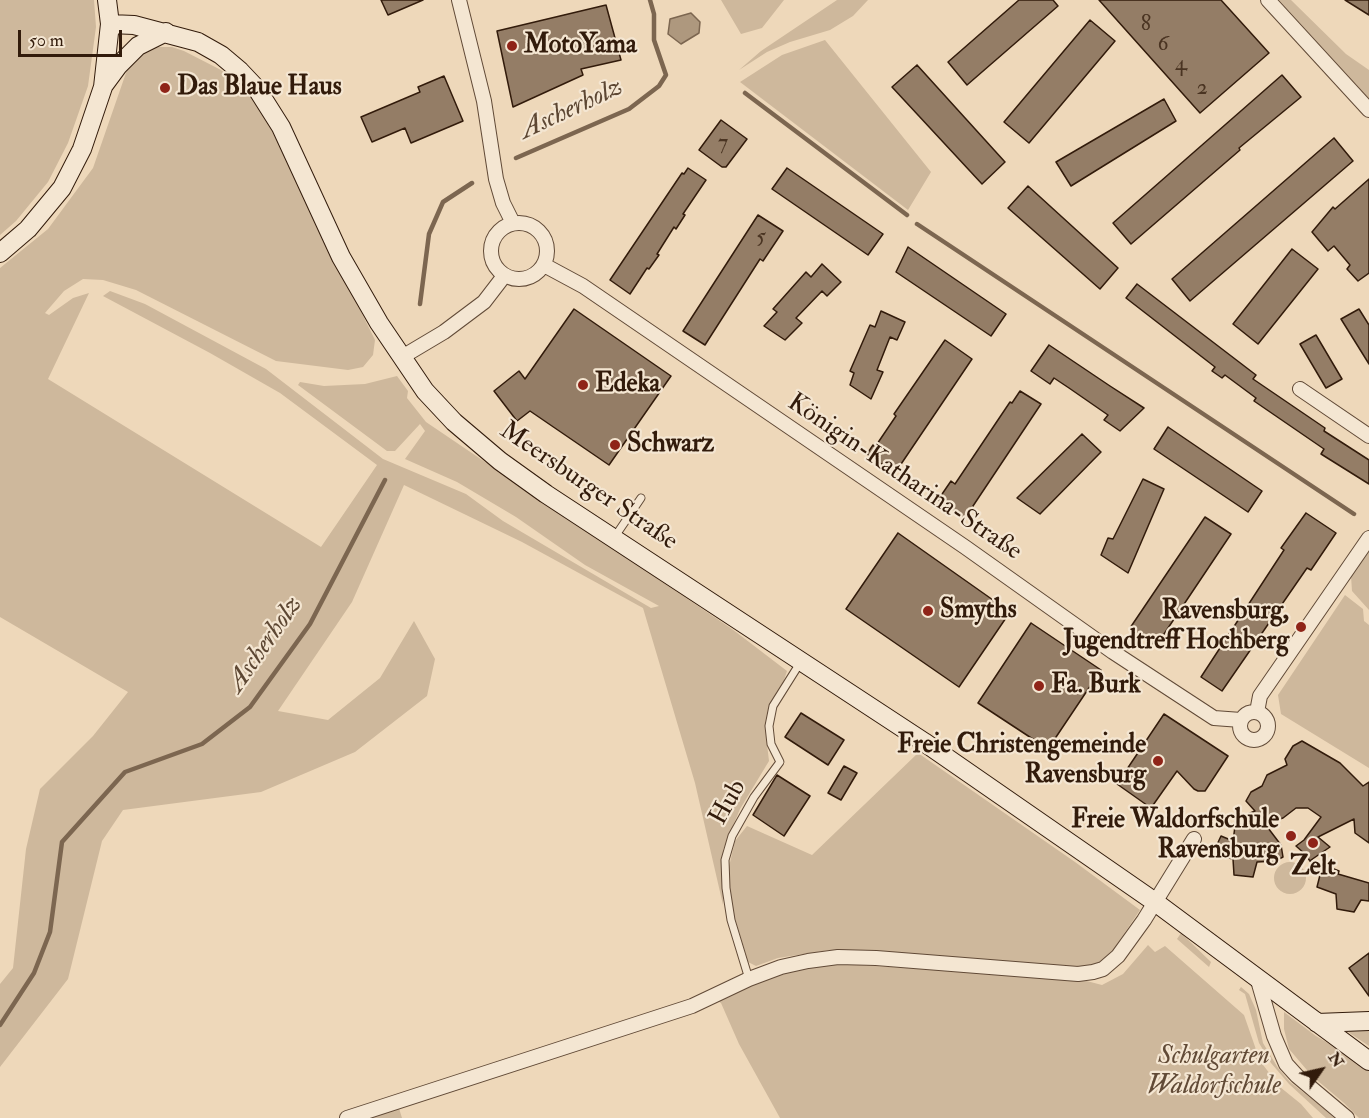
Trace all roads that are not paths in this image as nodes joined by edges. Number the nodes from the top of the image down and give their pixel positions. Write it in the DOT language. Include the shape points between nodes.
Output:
graph roads {
  1 [pos="107,0"];
  2 [pos="459,0"];
  3 [pos="1268,0"];
  4 [pos="110,24"];
  5 [pos="166,32"];
  6 [pos="103,87"];
  7 [pos="1369,110"];
  8 [pos="513,223"];
  9 [pos="0,253"];
  10 [pos="544,265"];
  11 [pos="504,276"];
  12 [pos="402,357"];
  13 [pos="1300,389"];
  14 [pos="1369,436"];
  15 [pos="640,498"];
  16 [pos="614,538"];
  17 [pos="1369,538"];
  18 [pos="802,660"];
  19 [pos="1257,711"];
  20 [pos="1241,720"];
  21 [pos="1194,838"];
  22 [pos="1155,902"];
  23 [pos="1257,977"];
  24 [pos="749,979"];
  25 [pos="1369,1021"];
  26 [pos="1317,1023"];
  27 [pos="1369,1061"];
  28 [pos="346,1118"];
  29 [pos="1347,1118"];
  1 -- 4 [label="street"];
  2 -- 8 [label="street" via="484,101 496,179"];
  3 -- 7 [label="street"];
  4 -- 5 [label="street, Meersburger Straße"];
  4 -- 6 [label="street"];
  5 -- 6 [label="street" via="138,46"];
  5 -- 12 [label="street, Meersburger Straße" via="198,42 221,55 257,89 280,127 352,277"];
  6 -- 9 [label="street" via="82,149 62,188 28,229"];
  8 -- 10 [label="street" via="540,232 547,249"];
  8 -- 11 [label="street" via="500,230 491,245 493,263"];
  10 -- 11 [label="street" via="530,278 513,280"];
  10 -- 20 [label="street, Königin-Katharina-Straße" via="583,286 1214,718"];
  11 -- 12 [label="street" via="484,302"];
  12 -- 16 [label="street, Meersburger Straße" via="454,423 500,461"];
  13 -- 14 [label="street"];
  15 -- 16 [label="lane"];
  16 -- 18 [label="street, Meersburger Straße"];
  17 -- 19 [label="street" via="1260,696"];
  18 -- 22 [label="street, Meersburger Straße"];
  18 -- 24 [label="lane, Hub" via="773,706 771,744 780,762 732,836 725,860 731,920"];
  19 -- 20 [label="street"];
  19 -- 20 [label="street" via="1268,724 1261,738 1245,737 1240,730"];
  21 -- 22 [label="street"];
  22 -- 23 [label="street, Meersburger Straße"];
  22 -- 24 [label="street" via="1112,963 1093,972 838,957 781,967"];
  23 -- 26 [label="street, Meersburger Straße"];
  23 -- 29 [label="street" via="1286,1064"];
  24 -- 28 [label="street" via="692,1006"];
  25 -- 26 [label="street"];
  26 -- 27 [label="street, Meersburger Straße"];
}
